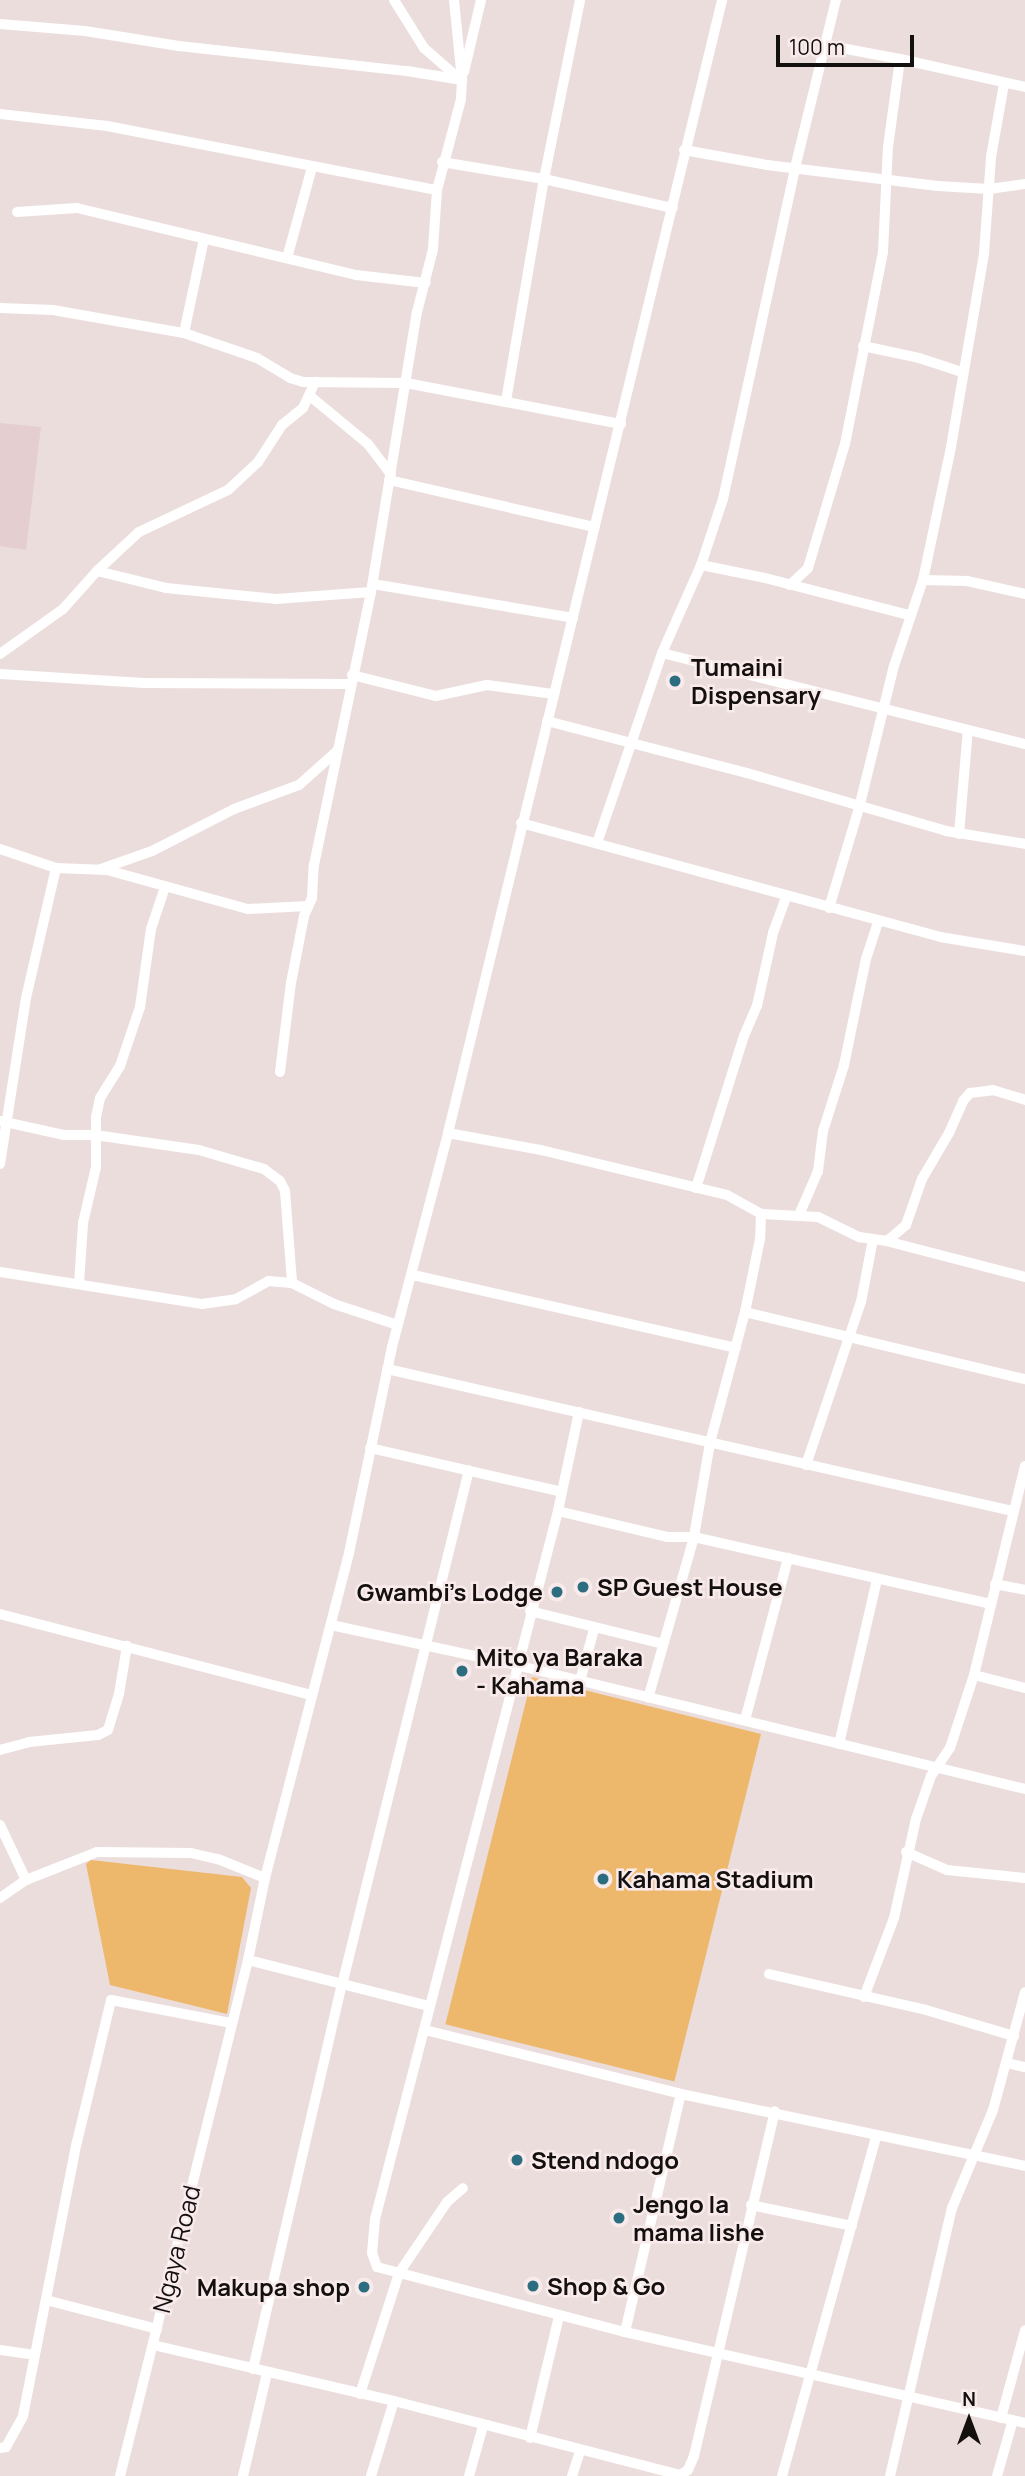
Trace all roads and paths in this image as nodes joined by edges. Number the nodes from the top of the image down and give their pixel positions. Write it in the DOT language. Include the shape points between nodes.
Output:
graph roads {
  1 [pos="394,0"];
  2 [pos="454,0"];
  3 [pos="481,0"];
  4 [pos="580,0"];
  5 [pos="722,0"];
  6 [pos="836,0"];
  7 [pos="0,24"];
  8 [pos="825,45"];
  9 [pos="900,58"];
  10 [pos="462,80"];
  11 [pos="1004,84"];
  12 [pos="1025,87"];
  13 [pos="0,114"];
  14 [pos="684,150"];
  15 [pos="442,162"];
  16 [pos="312,167"];
  17 [pos="795,168"];
  18 [pos="544,179"];
  19 [pos="887,181"];
  20 [pos="1025,184"];
  21 [pos="989,189"];
  22 [pos="437,190"];
  23 [pos="673,208"];
  24 [pos="17,212"];
  25 [pos="204,239"];
  26 [pos="287,258"];
  27 [pos="426,283"];
  28 [pos="0,308"];
  29 [pos="184,333"];
  30 [pos="863,346"];
  31 [pos="962,372"];
  32 [pos="315,382"];
  33 [pos="406,383"];
  34 [pos="310,396"];
  35 [pos="506,401"];
  36 [pos="621,424"];
  37 [pos="390,477"];
  38 [pos="595,527"];
  39 [pos="701,565"];
  40 [pos="97,570"];
  41 [pos="923,580"];
  42 [pos="790,585"];
  43 [pos="372,588"];
  44 [pos="1025,594"];
  45 [pos="909,615"];
  46 [pos="573,618"];
  47 [pos="662,653"];
  48 [pos="0,654"];
  49 [pos="0,674"];
  50 [pos="351,679"];
  51 [pos="554,694"];
  52 [pos="884,710"];
  53 [pos="547,721"];
  54 [pos="968,730"];
  55 [pos="634,742"];
  56 [pos="1025,744"];
  57 [pos="337,751"];
  58 [pos="859,807"];
  59 [pos="520,824"];
  60 [pos="959,834"];
  61 [pos="597,843"];
  62 [pos="1025,844"];
  63 [pos="0,849"];
  64 [pos="56,868"];
  65 [pos="100,869"];
  66 [pos="166,887"];
  67 [pos="786,898"];
  68 [pos="308,906"];
  69 [pos="829,908"];
  70 [pos="878,921"];
  71 [pos="1025,951"];
  72 [pos="280,1072"];
  73 [pos="1025,1100"];
  74 [pos="4,1122"];
  75 [pos="448,1133"];
  76 [pos="95,1135"];
  77 [pos="0,1164"];
  78 [pos="696,1188"];
  79 [pos="761,1214"];
  80 [pos="799,1215"];
  81 [pos="873,1239"];
  82 [pos="886,1241"];
  83 [pos="0,1272"];
  84 [pos="413,1275"];
  85 [pos="1025,1277"];
  86 [pos="292,1283"];
  87 [pos="79,1284"];
  88 [pos="745,1312"];
  89 [pos="398,1325"];
  90 [pos="850,1337"];
  91 [pos="736,1348"];
  92 [pos="387,1369"];
  93 [pos="1025,1379"];
  94 [pos="579,1412"];
  95 [pos="710,1443"];
  96 [pos="370,1448"];
  97 [pos="806,1465"];
  98 [pos="1025,1466"];
  99 [pos="469,1470"];
  100 [pos="1024,1479"];
  101 [pos="562,1492"];
  102 [pos="558,1511"];
  103 [pos="1013,1511"];
  104 [pos="694,1537"];
  105 [pos="788,1559"];
  106 [pos="877,1580"];
  107 [pos="995,1584"];
  108 [pos="1025,1590"];
  109 [pos="990,1604"];
  110 [pos="530,1611"];
  111 [pos="0,1614"];
  112 [pos="331,1625"];
  113 [pos="594,1629"];
  114 [pos="663,1644"];
  115 [pos="127,1646"];
  116 [pos="426,1647"];
  117 [pos="516,1665"];
  118 [pos="974,1675"];
  119 [pos="580,1681"];
  120 [pos="1025,1688"];
  121 [pos="312,1695"];
  122 [pos="648,1698"];
  123 [pos="745,1720"];
  124 [pos="839,1744"];
  125 [pos="0,1750"];
  126 [pos="939,1767"];
  127 [pos="1025,1789"];
  128 [pos="0,1825"];
  129 [pos="906,1852"];
  130 [pos="265,1878"];
  131 [pos="1025,1878"];
  132 [pos="26,1880"];
  133 [pos="0,1898"];
  134 [pos="248,1960"];
  135 [pos="769,1974"];
  136 [pos="342,1985"];
  137 [pos="1025,1992"];
  138 [pos="864,1997"];
  139 [pos="429,2006"];
  140 [pos="232,2023"];
  141 [pos="425,2030"];
  142 [pos="1014,2036"];
  143 [pos="1007,2063"];
  144 [pos="1025,2067"];
  145 [pos="681,2094"];
  146 [pos="775,2111"];
  147 [pos="876,2137"];
  148 [pos="973,2154"];
  149 [pos="1025,2166"];
  150 [pos="463,2188"];
  151 [pos="751,2205"];
  152 [pos="852,2225"];
  153 [pos="399,2273"];
  154 [pos="46,2300"];
  155 [pos="559,2316"];
  156 [pos="157,2329"];
  157 [pos="1025,2330"];
  158 [pos="625,2332"];
  159 [pos="153,2345"];
  160 [pos="0,2350"];
  161 [pos="35,2355"];
  162 [pos="719,2355"];
  163 [pos="253,2369"];
  164 [pos="267,2373"];
  165 [pos="812,2374"];
  166 [pos="360,2394"];
  167 [pos="910,2397"];
  168 [pos="394,2401"];
  169 [pos="1001,2418"];
  170 [pos="1013,2420"];
  171 [pos="1025,2423"];
  172 [pos="484,2426"];
  173 [pos="530,2438"];
  174 [pos="0,2448"];
  175 [pos="580,2451"];
  176 [pos="120,2476"];
  177 [pos="243,2476"];
  178 [pos="371,2476"];
  179 [pos="469,2476"];
  180 [pos="572,2476"];
  181 [pos="681,2476"];
  182 [pos="782,2476"];
  183 [pos="890,2476"];
  184 [pos="997,2476"];
  1 -- 10 [label="street" via="424,48"];
  2 -- 10 [label="street"];
  3 -- 10 [label="street"];
  4 -- 18 [label="street"];
  5 -- 14 [label="street, Ngaya Road"];
  6 -- 8 [label="street"];
  7 -- 10 [label="street"];
  8 -- 9 [label="street"];
  8 -- 17 [label="street"];
  9 -- 11 [label="street"];
  9 -- 19 [label="street"];
  10 -- 15 [label="street" via="461,99"];
  11 -- 12 [label="street"];
  11 -- 21 [label="street"];
  13 -- 16 [label="street" via="107,125"];
  14 -- 17 [label="street"];
  14 -- 23 [label="street, Ngaya Road"];
  15 -- 18 [label="street"];
  15 -- 22 [label="street"];
  16 -- 22 [label="street"];
  16 -- 26 [label="street"];
  17 -- 19 [label="street"];
  17 -- 39 [label="street" via="739,435"];
  18 -- 23 [label="street"];
  18 -- 35 [label="street"];
  19 -- 21 [label="street"];
  19 -- 30 [label="street" via="883,252"];
  20 -- 21 [label="street"];
  21 -- 31 [label="street" via="984,253"];
  22 -- 27 [label="street"];
  23 -- 36 [label="street, Ngaya Road"];
  24 -- 25 [label="street" via="77,208"];
  25 -- 26 [label="street"];
  25 -- 29 [label="street"];
  26 -- 27 [label="street" via="356,275"];
  27 -- 33 [label="street"];
  28 -- 29 [label="street" via="52,310"];
  29 -- 32 [label="street" via="257,358 290,378"];
  30 -- 31 [label="street"];
  30 -- 42 [label="street" via="833,489 808,568"];
  31 -- 41 [label="street"];
  32 -- 33 [label="street"];
  32 -- 34 [label="street"];
  33 -- 35 [label="street"];
  33 -- 37 [label="street"];
  34 -- 37 [label="street" via="368,444"];
  34 -- 40 [label="street" via="258,462 228,490 139,532"];
  35 -- 36 [label="street"];
  36 -- 38 [label="street, Ngaya Road"];
  37 -- 38 [label="street"];
  37 -- 43 [label="street"];
  38 -- 46 [label="street, Ngaya Road"];
  39 -- 42 [label="street"];
  39 -- 47 [label="street"];
  40 -- 43 [label="street" via="166,588 276,599"];
  40 -- 48 [label="street" via="63,609"];
  41 -- 44 [label="street" via="967,581"];
  41 -- 45 [label="street"];
  42 -- 45 [label="street"];
  43 -- 46 [label="street"];
  43 -- 50 [label="street"];
  45 -- 52 [label="street"];
  46 -- 51 [label="street, Ngaya Road"];
  47 -- 52 [label="street"];
  47 -- 55 [label="street"];
  49 -- 50 [label="street" via="144,683"];
  50 -- 51 [label="street" via="436,696 487,685"];
  50 -- 57 [label="street"];
  51 -- 53 [label="street, Ngaya Road"];
  52 -- 54 [label="street"];
  52 -- 58 [label="street"];
  53 -- 55 [label="street"];
  53 -- 59 [label="street, Ngaya Road"];
  54 -- 56 [label="street"];
  54 -- 60 [label="street"];
  55 -- 58 [label="street"];
  55 -- 61 [label="street"];
  57 -- 65 [label="street" via="299,785 234,809 152,851"];
  57 -- 68 [label="street"];
  58 -- 60 [label="street"];
  58 -- 69 [label="street"];
  59 -- 61 [label="street"];
  59 -- 75 [label="street, Ngaya Road"];
  60 -- 62 [label="street"];
  61 -- 67 [label="street"];
  63 -- 64 [label="street"];
  64 -- 65 [label="street"];
  64 -- 74 [label="street"];
  65 -- 66 [label="street"];
  66 -- 68 [label="street" via="255,910"];
  66 -- 76 [label="street" via="151,929 140,1007 120,1066 100,1098"];
  67 -- 69 [label="street"];
  67 -- 78 [label="street" via="757,1006"];
  68 -- 72 [label="street" via="287,1009"];
  69 -- 70 [label="street"];
  70 -- 71 [label="street"];
  70 -- 80 [label="street" via="844,1065 823,1130 818,1171"];
  73 -- 82 [label="street" via="993,1090 970,1093 922,1179 906,1225"];
  74 -- 76 [label="street" via="73,1136"];
  74 -- 77 [label="street"];
  75 -- 78 [label="street" via="541,1150"];
  75 -- 84 [label="street, Ngaya Road"];
  76 -- 86 [label="street" via="199,1150 272,1174 283,1186 288,1208"];
  76 -- 87 [label="street" via="96,1167 81,1236"];
  78 -- 79 [label="street" via="727,1195"];
  79 -- 80 [label="street"];
  79 -- 88 [label="street"];
  80 -- 81 [label="street" via="818,1217 852,1235"];
  81 -- 82 [label="street"];
  81 -- 90 [label="street"];
  82 -- 85 [label="street"];
  83 -- 87 [label="street"];
  84 -- 89 [label="street, Ngaya Road"];
  84 -- 91 [label="street"];
  86 -- 87 [label="street" via="268,1281 236,1299 202,1304"];
  86 -- 89 [label="street" via="334,1304"];
  88 -- 90 [label="street"];
  88 -- 91 [label="street"];
  89 -- 92 [label="street, Ngaya Road"];
  90 -- 93 [label="street"];
  90 -- 97 [label="street"];
  91 -- 95 [label="street"];
  92 -- 94 [label="street"];
  92 -- 96 [label="street, Ngaya Road"];
  94 -- 95 [label="street"];
  94 -- 101 [label="street"];
  95 -- 97 [label="street"];
  95 -- 104 [label="street"];
  96 -- 99 [label="street"];
  96 -- 112 [label="street, Ngaya Road"];
  97 -- 103 [label="street"];
  98 -- 100 [label="street"];
  99 -- 101 [label="street"];
  99 -- 116 [label="street"];
  100 -- 103 [label="street"];
  101 -- 102 [label="street"];
  102 -- 104 [label="street" via="667,1537"];
  102 -- 110 [label="street"];
  103 -- 107 [label="street"];
  104 -- 105 [label="street"];
  104 -- 114 [label="street"];
  105 -- 106 [label="street"];
  105 -- 123 [label="street"];
  106 -- 109 [label="street"];
  106 -- 124 [label="street"];
  107 -- 108 [label="street"];
  107 -- 109 [label="street"];
  109 -- 118 [label="street"];
  110 -- 113 [label="street"];
  110 -- 117 [label="street"];
  111 -- 115 [label="street"];
  112 -- 116 [label="street"];
  112 -- 121 [label="street, Ngaya Road"];
  113 -- 114 [label="street"];
  113 -- 119 [label="street"];
  114 -- 122 [label="street"];
  115 -- 121 [label="street"];
  115 -- 125 [label="street" via="108,1730"];
  116 -- 117 [label="street"];
  116 -- 136 [label="street"];
  117 -- 119 [label="street"];
  117 -- 139 [label="street"];
  118 -- 120 [label="street"];
  118 -- 126 [label="street" via="950,1748"];
  119 -- 122 [label="street"];
  121 -- 130 [label="street, Ngaya Road"];
  122 -- 123 [label="street"];
  123 -- 124 [label="street"];
  124 -- 126 [label="street"];
  126 -- 127 [label="street"];
  126 -- 129 [label="street" via="931,1776"];
  128 -- 132 [label="street"];
  129 -- 131 [label="street" via="947,1870"];
  129 -- 138 [label="street" via="894,1918"];
  130 -- 132 [label="street" via="200,1855 133,1850 97,1852"];
  130 -- 134 [label="street, Ngaya Road"];
  132 -- 133 [label="street"];
  134 -- 136 [label="street"];
  134 -- 140 [label="street, Ngaya Road"];
  135 -- 138 [label="street"];
  136 -- 139 [label="street"];
  136 -- 163 [label="street"];
  137 -- 142 [label="street"];
  138 -- 142 [label="street"];
  139 -- 141 [label="street"];
  140 -- 154 [label="street" via="111,2000"];
  140 -- 156 [label="street, Ngaya Road"];
  141 -- 145 [label="street"];
  141 -- 153 [label="street" via="372,2235 376,2267"];
  142 -- 143 [label="street"];
  143 -- 144 [label="street"];
  143 -- 148 [label="street"];
  145 -- 146 [label="street"];
  145 -- 158 [label="street"];
  146 -- 147 [label="street"];
  146 -- 151 [label="street"];
  147 -- 148 [label="street"];
  147 -- 152 [label="street"];
  148 -- 149 [label="street"];
  148 -- 167 [label="street" via="952,2208"];
  150 -- 153 [label="street" via="447,2202"];
  151 -- 152 [label="street"];
  151 -- 162 [label="street"];
  152 -- 165 [label="street"];
  153 -- 155 [label="street"];
  153 -- 166 [label="street"];
  154 -- 156 [label="street"];
  154 -- 161 [label="street"];
  155 -- 158 [label="street"];
  155 -- 173 [label="street"];
  156 -- 159 [label="street, Ngaya Road"];
  157 -- 169 [label="street"];
  158 -- 162 [label="street"];
  159 -- 163 [label="street"];
  159 -- 176 [label="street, Ngaya Road"];
  160 -- 161 [label="street"];
  161 -- 174 [label="street" via="23,2416 10,2442"];
  162 -- 165 [label="street"];
  162 -- 181 [label="street" via="694,2456"];
  163 -- 164 [label="street"];
  164 -- 166 [label="street"];
  164 -- 177 [label="street"];
  165 -- 167 [label="street"];
  165 -- 182 [label="street"];
  166 -- 168 [label="street"];
  167 -- 169 [label="street"];
  167 -- 183 [label="street"];
  168 -- 172 [label="street"];
  168 -- 178 [label="street"];
  169 -- 170 [label="street"];
  170 -- 171 [label="street"];
  170 -- 184 [label="street"];
  172 -- 173 [label="street"];
  172 -- 179 [label="street"];
  173 -- 175 [label="street"];
  175 -- 180 [label="street"];
  175 -- 181 [label="street"];
}
